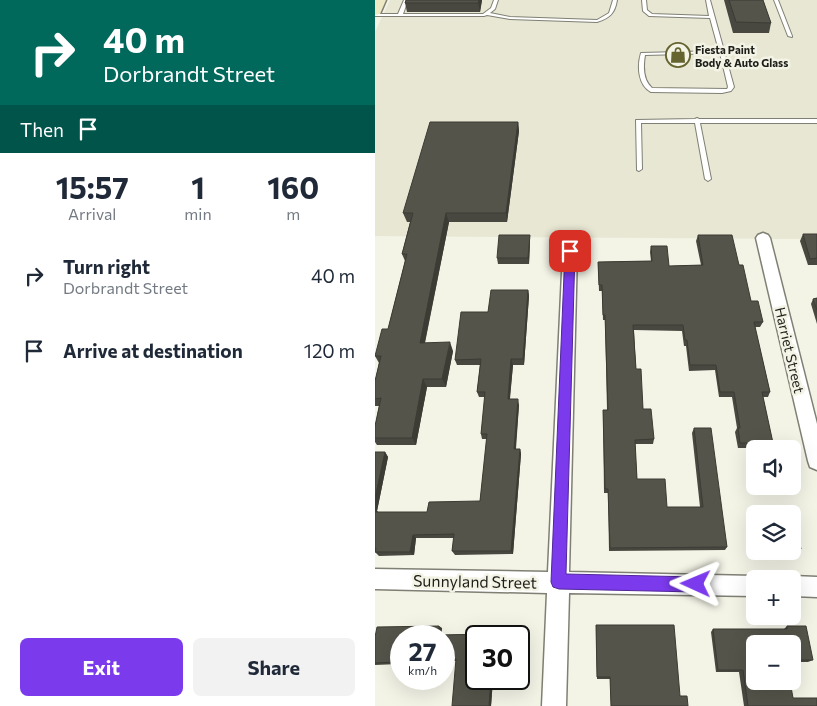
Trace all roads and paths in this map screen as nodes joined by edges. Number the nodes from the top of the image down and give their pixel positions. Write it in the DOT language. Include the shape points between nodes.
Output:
graph roads {
  1 [pos="380,0"];
  2 [pos="406,0"];
  3 [pos="496,0"];
  4 [pos="615,0"];
  5 [pos="644,0"];
  6 [pos="708,0"];
  7 [pos="776,0"];
  8 [pos="375,13"];
  9 [pos="488,14"];
  10 [pos="401,15"];
  11 [pos="712,17"];
  12 [pos="790,36"];
  13 [pos="721,52"];
  14 [pos="697,120"];
  15 [pos="817,121"];
  16 [pos="639,169"];
  17 [pos="708,179"];
  18 [pos="763,238"];
  19 [pos="570,251"];
  20 [pos="817,461"];
  21 [pos="375,579"];
  22 [pos="559,582"];
  23 [pos="746,586"];
  24 [pos="801,586"];
  25 [pos="817,587"];
  26 [pos="554,706"];
  1 -- 8 [label="street"];
  2 -- 10 [label="lane"];
  3 -- 9 [label="lane"];
  4 -- 9 [label="lane" via="613,12 597,21 510,18"];
  5 -- 11 [label="lane" via="645,11 651,15"];
  6 -- 11 [label="lane"];
  7 -- 12 [label="lane"];
  8 -- 10 [label="lane"];
  9 -- 10 [label="lane"];
  11 -- 13 [label="lane"];
  13 -- 13 [label="lane" via="731,87 729,90 651,90 643,82 643,54"];
  14 -- 15 [label="lane"];
  14 -- 16 [label="lane" via="638,121"];
  14 -- 17 [label="lane"];
  18 -- 20 [label="street, Harriet Street"];
  19 -- 22 [label="street"];
  21 -- 22 [label="street, Sunnyland Street"];
  22 -- 23 [label="street, Sunnyland Street"];
  22 -- 26 [label="street"];
  24 -- 25 [label="street"];
}
